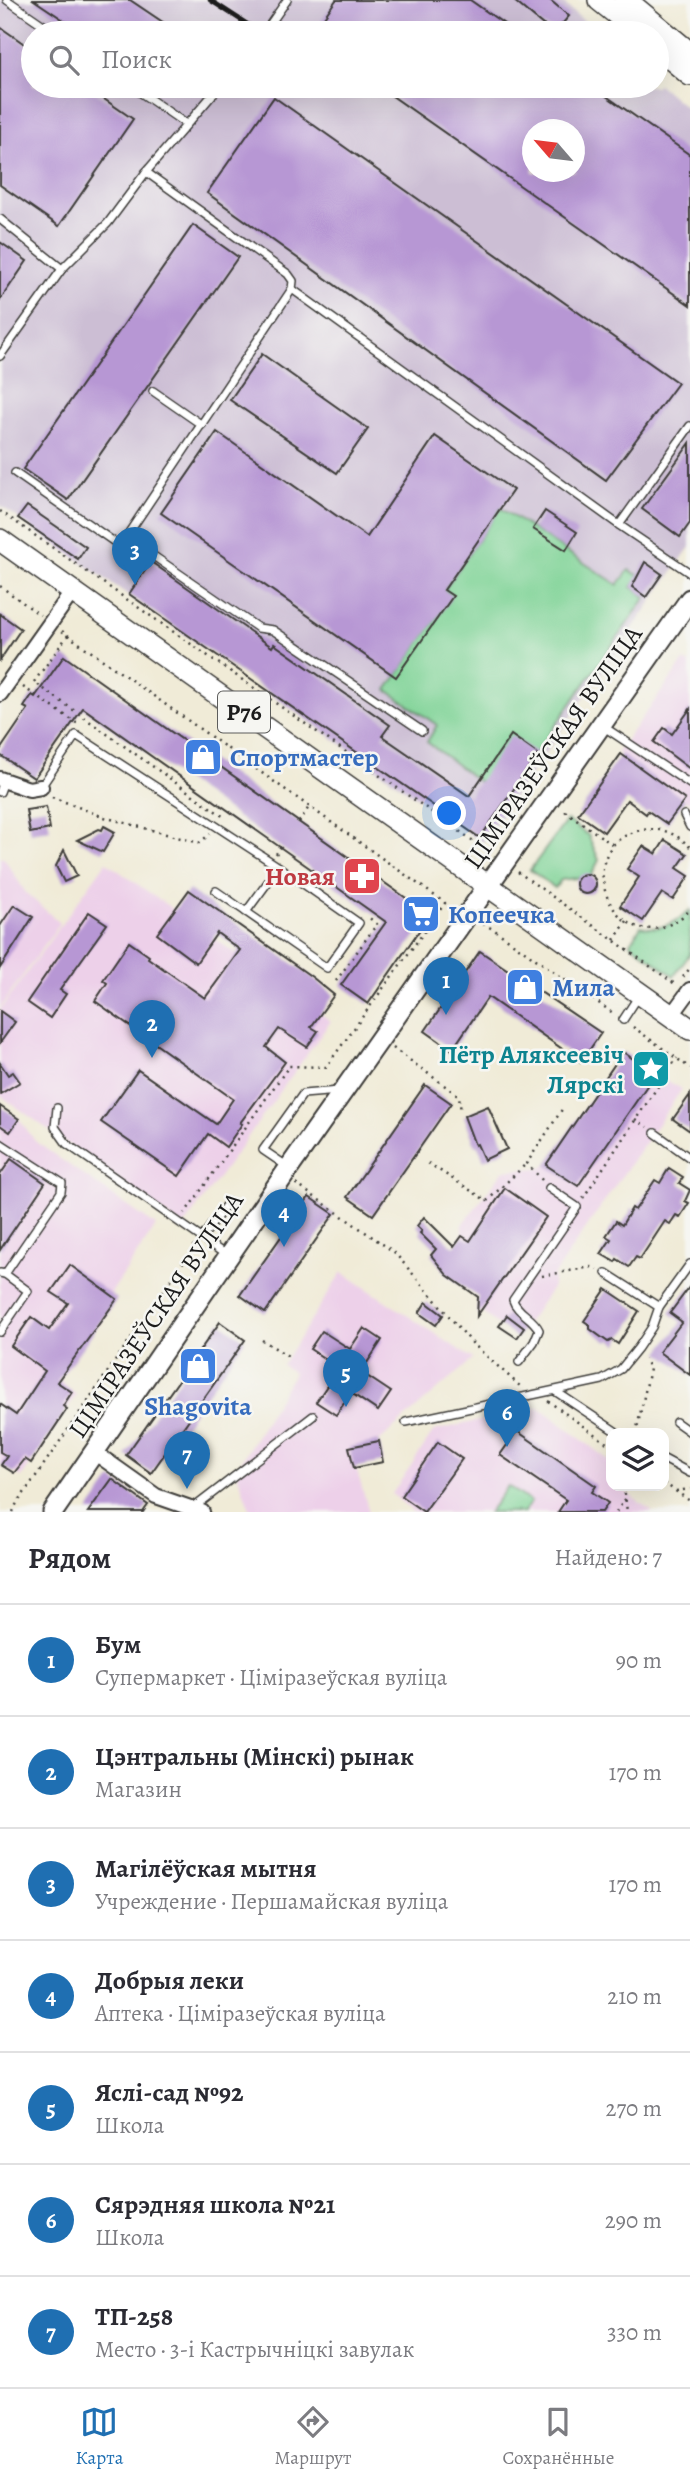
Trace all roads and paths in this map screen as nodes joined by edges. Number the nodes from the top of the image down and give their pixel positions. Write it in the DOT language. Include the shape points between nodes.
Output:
graph roads {
  1 [pos="7,0"];
  2 [pos="287,0"];
  3 [pos="626,0"];
  4 [pos="601,1"];
  5 [pos="38,21"];
  6 [pos="272,21"];
  7 [pos="625,21"];
  8 [pos="651,21"];
  9 [pos="669,36"];
  10 [pos="690,53"];
  11 [pos="669,57"];
  12 [pos="690,75"];
  13 [pos="148,98"];
  14 [pos="209,98"];
  15 [pos="186,124"];
  16 [pos="146,172"];
  17 [pos="0,219"];
  18 [pos="62,269"];
  19 [pos="292,289"];
  20 [pos="1,353"];
  21 [pos="153,391"];
  22 [pos="202,425"];
  23 [pos="690,426"];
  24 [pos="15,473"];
  25 [pos="0,511"];
  26 [pos="619,524"];
  27 [pos="126,537"];
  28 [pos="0,540"];
  29 [pos="690,573"];
  30 [pos="0,586"];
  31 [pos="73,591"];
  32 [pos="690,599"];
  33 [pos="51,624"];
  34 [pos="68,635"];
  35 [pos="11,679"];
  36 [pos="0,694"];
  37 [pos="601,725"];
  38 [pos="422,731"];
  39 [pos="76,735"];
  40 [pos="1,784"];
  41 [pos="690,784"];
  42 [pos="35,788"];
  43 [pos="309,807"];
  44 [pos="565,811"];
  45 [pos="684,815"];
  46 [pos="225,817"];
  47 [pos="299,822"];
  48 [pos="217,827"];
  49 [pos="690,827"];
  50 [pos="281,846"];
  51 [pos="614,846"];
  52 [pos="690,847"];
  53 [pos="485,849"];
  54 [pos="276,853"];
  55 [pos="279,867"];
  56 [pos="518,872"];
  57 [pos="488,884"];
  58 [pos="216,891"];
  59 [pos="690,910"];
  60 [pos="246,912"];
  61 [pos="627,921"];
  62 [pos="478,922"];
  63 [pos="614,940"];
  64 [pos="690,990"];
  65 [pos="641,994"];
  66 [pos="671,1016"];
  67 [pos="623,1020"];
  68 [pos="690,1029"];
  69 [pos="391,1047"];
  70 [pos="677,1058"];
  71 [pos="690,1068"];
  72 [pos="344,1090"];
  73 [pos="57,1108"];
  74 [pos="563,1108"];
  75 [pos="461,1112"];
  76 [pos="635,1119"];
  77 [pos="655,1133"];
  78 [pos="0,1143"];
  79 [pos="690,1158"];
  80 [pos="428,1163"];
  81 [pos="527,1163"];
  82 [pos="292,1176"];
  83 [pos="549,1188"];
  84 [pos="228,1202"];
  85 [pos="576,1207"];
  86 [pos="188,1229"];
  87 [pos="202,1238"];
  88 [pos="228,1256"];
  89 [pos="690,1264"];
  90 [pos="2,1273"];
  91 [pos="606,1273"];
  92 [pos="528,1279"];
  93 [pos="659,1307"];
  94 [pos="0,1332"];
  95 [pos="262,1340"];
  96 [pos="638,1348"];
  97 [pos="288,1356"];
  98 [pos="519,1362"];
  99 [pos="555,1390"];
  100 [pos="539,1395"];
  101 [pos="313,1416"];
  102 [pos="406,1422"];
  103 [pos="676,1422"];
  104 [pos="611,1428"];
  105 [pos="637,1428"];
  106 [pos="690,1432"];
  107 [pos="606,1442"];
  108 [pos="94,1452"];
  109 [pos="669,1462"];
  110 [pos="690,1473"];
  111 [pos="669,1486"];
  112 [pos="690,1489"];
  113 [pos="624,1491"];
  114 [pos="676,1491"];
  115 [pos="625,1498"];
  116 [pos="690,1501"];
  117 [pos="196,1511"];
  118 [pos="13,1512"];
  119 [pos="53,1512"];
  120 [pos="616,1512"];
  121 [pos="627,1512"];
  1 -- 5 [label="lane"];
  2 -- 6 [label="lane"];
  3 -- 8 [label="main road"];
  4 -- 7 [label="main road"];
  9 -- 10 [label="main road"];
  11 -- 12 [label="main road"];
  13 -- 15 [label="lane"];
  14 -- 15 [label="lane"];
  15 -- 16 [label="lane"];
  16 -- 18 [label="lane" via="108,223"];
  16 -- 19 [label="lane" via="288,274"];
  17 -- 18 [label="lane"];
  18 -- 20 [label="lane"];
  19 -- 22 [label="lane"];
  19 -- 26 [label="lane"];
  21 -- 22 [label="lane"];
  22 -- 27 [label="lane"];
  23 -- 26 [label="lane"];
  24 -- 27 [label="lane" via="120,545"];
  25 -- 53 [label="path"];
  26 -- 29 [label="lane"];
  27 -- 38 [label="lane" via="258,628 273,630"];
  28 -- 31 [label="main road, Р76"];
  30 -- 33 [label="path"];
  31 -- 33 [label="street"];
  31 -- 57 [label="main road, Р76"];
  32 -- 37 [label="main road, ЦІМІРАЗЕЎСКАЯ ВУЛІЦА"];
  33 -- 34 [label="path"];
  33 -- 35 [label="street"];
  34 -- 43 [label="path"];
  34 -- 46 [label="path" via="34,682"];
  35 -- 36 [label="street"];
  35 -- 39 [label="path" via="83,727"];
  37 -- 41 [label="lane"];
  37 -- 57 [label="main road, ЦІМІРАЗЕЎСКАЯ ВУЛІЦА"];
  39 -- 42 [label="lane"];
  39 -- 48 [label="lane"];
  40 -- 42 [label="street"];
  42 -- 48 [label="path" via="104,817 199,843"];
  43 -- 47 [label="path"];
  43 -- 86 [label="path" via="445,903 326,1067 289,1066 183,1216"];
  44 -- 51 [label="path"];
  45 -- 49 [label="lane"];
  48 -- 55 [label="lane"];
  50 -- 54 [label="path"];
  51 -- 52 [label="path" via="635,831 651,828 666,831"];
  51 -- 61 [label="path" via="603,866 602,883 607,900"];
  55 -- 60 [label="lane"];
  55 -- 60 [label="lane" via="359,923 327,968"];
  56 -- 63 [label="path"];
  57 -- 65 [label="main road, Р76"];
  57 -- 72 [label="main road, ЦІМІРАЗЕЎСКАЯ ВУЛІЦА"];
  58 -- 60 [label="lane"];
  59 -- 61 [label="path" via="664,927 647,928"];
  61 -- 63 [label="path"];
  62 -- 67 [label="path"];
  63 -- 64 [label="path"];
  64 -- 66 [label="street"];
  65 -- 66 [label="main road, Р76"];
  65 -- 67 [label="lane"];
  66 -- 68 [label="main road, Р76"];
  67 -- 70 [label="path"];
  69 -- 75 [label="path" via="460,1096"];
  70 -- 71 [label="path"];
  70 -- 76 [label="path"];
  72 -- 82 [label="main road, ЦІМІРАЗЕЎСКАЯ ВУЛІЦА"];
  72 -- 82 [label="lane" via="303,1094 263,1150"];
  73 -- 86 [label="lane" via="55,1127 67,1144"];
  74 -- 81 [label="path"];
  76 -- 77 [label="path"];
  76 -- 85 [label="path"];
  77 -- 79 [label="lane"];
  78 -- 90 [label="lane" via="62,1182 61,1192"];
  80 -- 81 [label="path" via="487,1201"];
  81 -- 83 [label="path"];
  82 -- 88 [label="main road, ЦІМІРАЗЕЎСКАЯ ВУЛІЦА"];
  82 -- 100 [label="path" via="394,1252 473,1344 526,1390"];
  83 -- 85 [label="lane"];
  84 -- 87 [label="lane"];
  85 -- 92 [label="lane"];
  86 -- 87 [label="lane"];
  86 -- 118 [label="path" via="193,1248"];
  87 -- 88 [label="lane"];
  88 -- 108 [label="main road, ЦІМІРАЗЕЎСКАЯ ВУЛІЦА"];
  89 -- 93 [label="lane"];
  90 -- 94 [label="lane" via="28,1290"];
  91 -- 92 [label="path" via="591,1268"];
  91 -- 93 [label="lane"];
  92 -- 98 [label="lane" via="513,1300 539,1330"];
  93 -- 96 [label="lane"];
  95 -- 97 [label="path"];
  96 -- 99 [label="lane" via="621,1368 602,1380"];
  96 -- 105 [label="path" via="650,1369"];
  99 -- 100 [label="lane"];
  99 -- 104 [label="lane"];
  100 -- 102 [label="lane"];
  100 -- 107 [label="path"];
  101 -- 117 [label="lane"];
  103 -- 106 [label="lane"];
  108 -- 117 [label="street" via="156,1496"];
  108 -- 119 [label="main road, ЦІМІРАЗЕЎСКАЯ ВУЛІЦА"];
  109 -- 110 [label="lane"];
  111 -- 114 [label="path"];
  112 -- 114 [label="path"];
  113 -- 115 [label="path"];
  114 -- 116 [label="path"];
  115 -- 120 [label="path"];
  115 -- 121 [label="path"];
}
